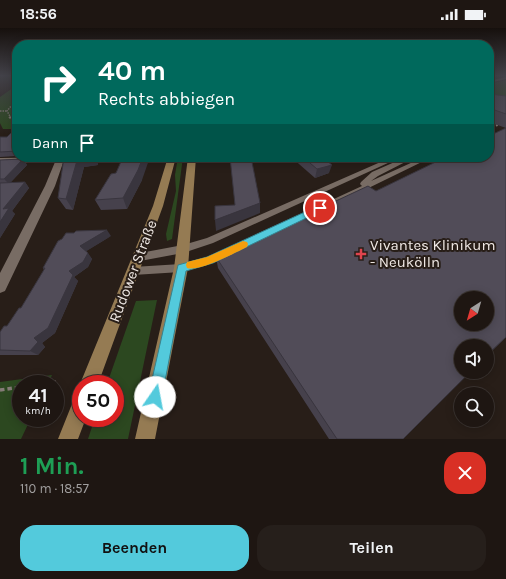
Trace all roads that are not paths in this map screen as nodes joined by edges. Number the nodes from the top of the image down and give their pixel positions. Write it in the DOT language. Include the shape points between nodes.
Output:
graph roads {
  1 [pos="0,160"];
  2 [pos="12,160"];
  3 [pos="59,162"];
  4 [pos="171,162"];
  5 [pos="192,162"];
  6 [pos="387,162"];
  7 [pos="401,162"];
  8 [pos="418,162"];
  9 [pos="356,191"];
  10 [pos="292,221"];
  11 [pos="237,247"];
  12 [pos="183,248"];
  13 [pos="140,256"];
  14 [pos="181,268"];
  15 [pos="133,271"];
  16 [pos="2,281"];
  17 [pos="93,375"];
  18 [pos="73,427"];
  19 [pos="68,439"];
  20 [pos="145,439"];
  1 -- 2 [label="street"];
  3 -- 16 [label="street"];
  4 -- 13 [label="main road, Rudower Straße"];
  5 -- 12 [label="main road"];
  6 -- 12 [label="lane" via="210,241"];
  7 -- 9 [label="lane" via="375,174"];
  8 -- 9 [label="lane"];
  9 -- 10 [label="lane"];
  11 -- 14 [label="lane" via="209,260"];
  12 -- 13 [label="lane"];
  12 -- 14 [label="main road"];
  13 -- 15 [label="main road, Rudower Straße"];
  14 -- 15 [label="lane"];
  14 -- 20 [label="main road"];
  15 -- 17 [label="main road, Rudower Straße"];
  18 -- 19 [label="main road"];
}
